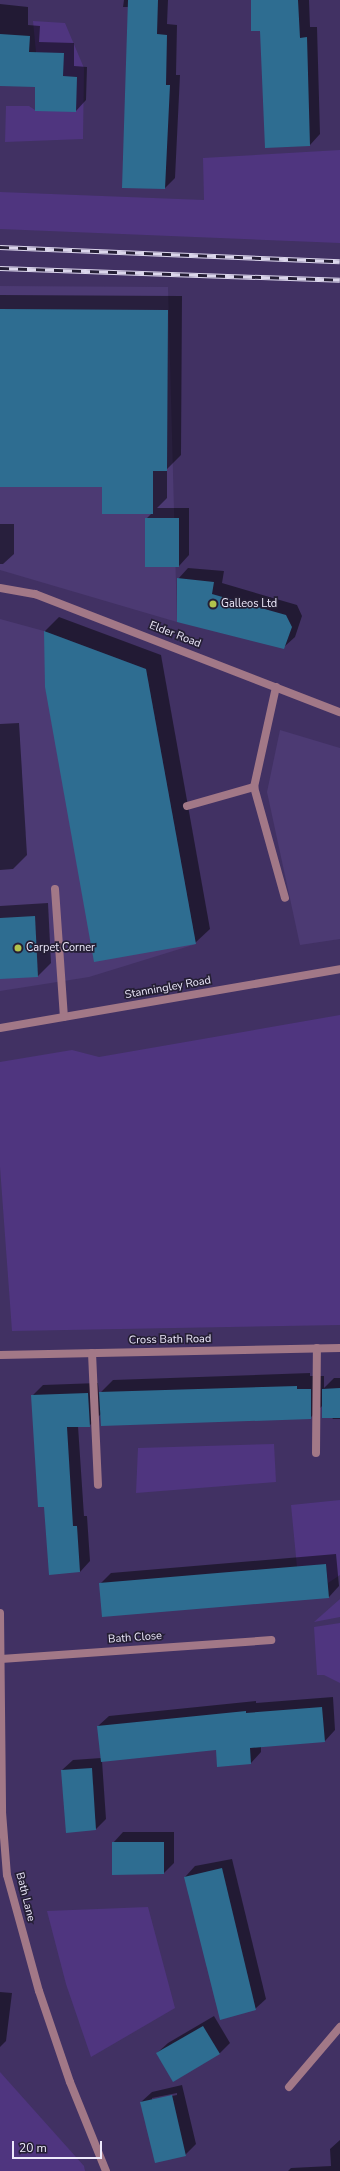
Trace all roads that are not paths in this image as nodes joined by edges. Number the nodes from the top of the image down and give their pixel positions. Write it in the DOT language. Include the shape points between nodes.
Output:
graph roads {
  1 [pos="0,588"];
  2 [pos="276,687"];
  3 [pos="340,712"];
  4 [pos="254,786"];
  5 [pos="187,806"];
  6 [pos="56,889"];
  7 [pos="285,898"];
  8 [pos="340,969"];
  9 [pos="64,1018"];
  10 [pos="0,1028"];
  11 [pos="316,1348"];
  12 [pos="340,1348"];
  13 [pos="92,1353"];
  14 [pos="0,1355"];
  15 [pos="316,1454"];
  16 [pos="98,1484"];
  17 [pos="0,1613"];
  18 [pos="271,1640"];
  19 [pos="1,1659"];
  20 [pos="1,1797"];
  21 [pos="340,2027"];
  22 [pos="289,2087"];
  23 [pos="106,2171"];
  1 -- 2 [label="street, Elder Road" via="35,594"];
  2 -- 3 [label="street, Elder Road"];
  2 -- 4 [label="street"];
  4 -- 5 [label="street"];
  4 -- 7 [label="street"];
  6 -- 9 [label="street"];
  8 -- 9 [label="street, Stanningley Road"];
  9 -- 10 [label="street, Stanningley Road"];
  11 -- 12 [label="street, Cross Bath Road"];
  11 -- 13 [label="street, Cross Bath Road"];
  11 -- 15 [label="street"];
  13 -- 14 [label="street, Cross Bath Road"];
  13 -- 16 [label="street"];
  17 -- 19 [label="street, Bath Lane"];
  18 -- 19 [label="street, Bath Close"];
  19 -- 20 [label="street, Bath Lane"];
  20 -- 23 [label="street, Bath Lane" via="7,1875 31,1966 70,2082"];
  21 -- 22 [label="street"];
}
